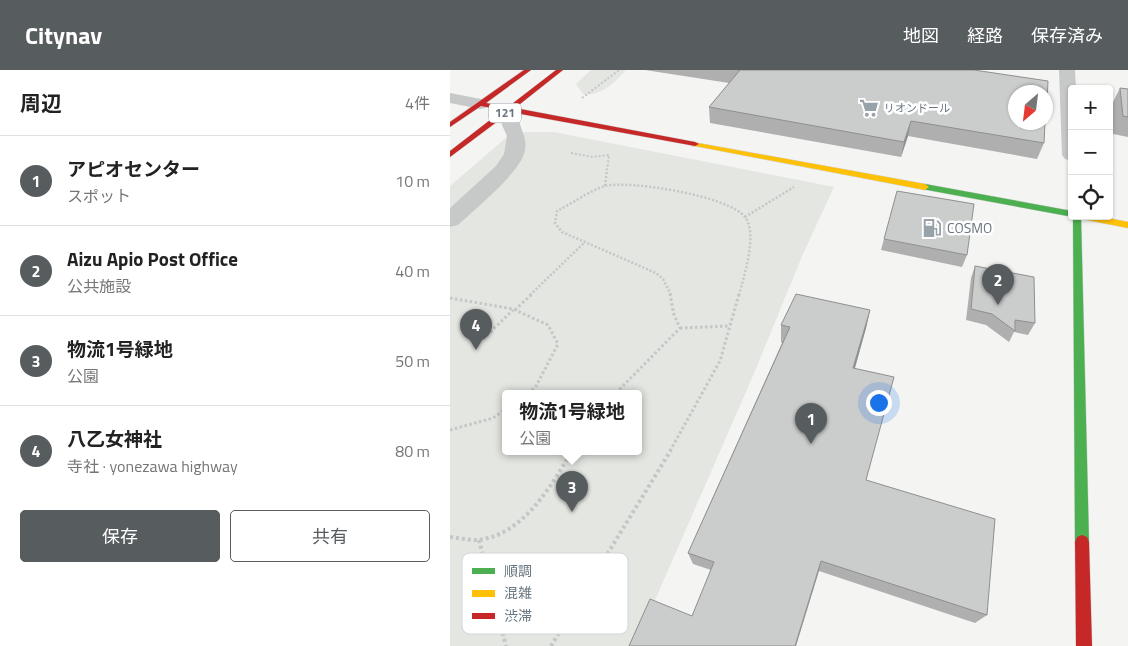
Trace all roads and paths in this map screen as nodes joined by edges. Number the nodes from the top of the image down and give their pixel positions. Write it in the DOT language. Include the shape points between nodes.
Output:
graph roads {
  1 [pos="528,70"];
  2 [pos="560,70"];
  3 [pos="619,70"];
  4 [pos="1067,70"];
  5 [pos="450,98"];
  6 [pos="577,99"];
  7 [pos="480,104"];
  8 [pos="509,109"];
  9 [pos="450,125"];
  10 [pos="1070,130"];
  11 [pos="572,154"];
  12 [pos="450,155"];
  13 [pos="802,183"];
  14 [pos="605,186"];
  15 [pos="1068,213"];
  16 [pos="745,217"];
  17 [pos="450,220"];
  18 [pos="1077,220"];
  19 [pos="1102,220"];
  20 [pos="1128,225"];
  21 [pos="584,243"];
  22 [pos="450,298"];
  23 [pos="514,310"];
  24 [pos="729,326"];
  25 [pos="680,328"];
  26 [pos="483,339"];
  27 [pos="532,390"];
  28 [pos="619,390"];
  29 [pos="502,412"];
  30 [pos="450,430"];
  31 [pos="570,455"];
  32 [pos="450,537"];
  33 [pos="479,540"];
  34 [pos="482,553"];
  35 [pos="609,553"];
  36 [pos="558,634"];
  37 [pos="551,646"];
  38 [pos="1084,646"];
  1 -- 7 [label="main road, 121"];
  2 -- 8 [label="main road, 121"];
  3 -- 6 [label="path" via="594,91"];
  4 -- 10 [label="street"];
  5 -- 7 [label="street"];
  7 -- 8 [label="main road"];
  7 -- 9 [label="main road, 121"];
  8 -- 12 [label="main road, 121"];
  8 -- 15 [label="main road"];
  8 -- 17 [label="street" via="516,136 514,154 503,170"];
  11 -- 14 [label="path" via="609,156"];
  13 -- 16 [label="path"];
  14 -- 16 [label="path" via="660,187 728,206"];
  14 -- 21 [label="path" via="557,211 555,223 562,232"];
  16 -- 24 [label="path" via="751,233 745,273"];
  18 -- 38 [label="main road"];
  19 -- 20 [label="main road"];
  21 -- 23 [label="path"];
  21 -- 25 [label="path" via="661,277 672,293 672,318"];
  22 -- 23 [label="path"];
  23 -- 26 [label="path"];
  23 -- 27 [label="path" via="548,325 558,344"];
  24 -- 25 [label="path"];
  24 -- 35 [label="path" via="720,361 660,470"];
  25 -- 28 [label="path"];
  29 -- 30 [label="path" via="493,418"];
  31 -- 33 [label="path" via="552,485 530,510 506,532"];
  32 -- 33 [label="path"];
  33 -- 34 [label="path"];
  36 -- 37 [label="path"];
}
